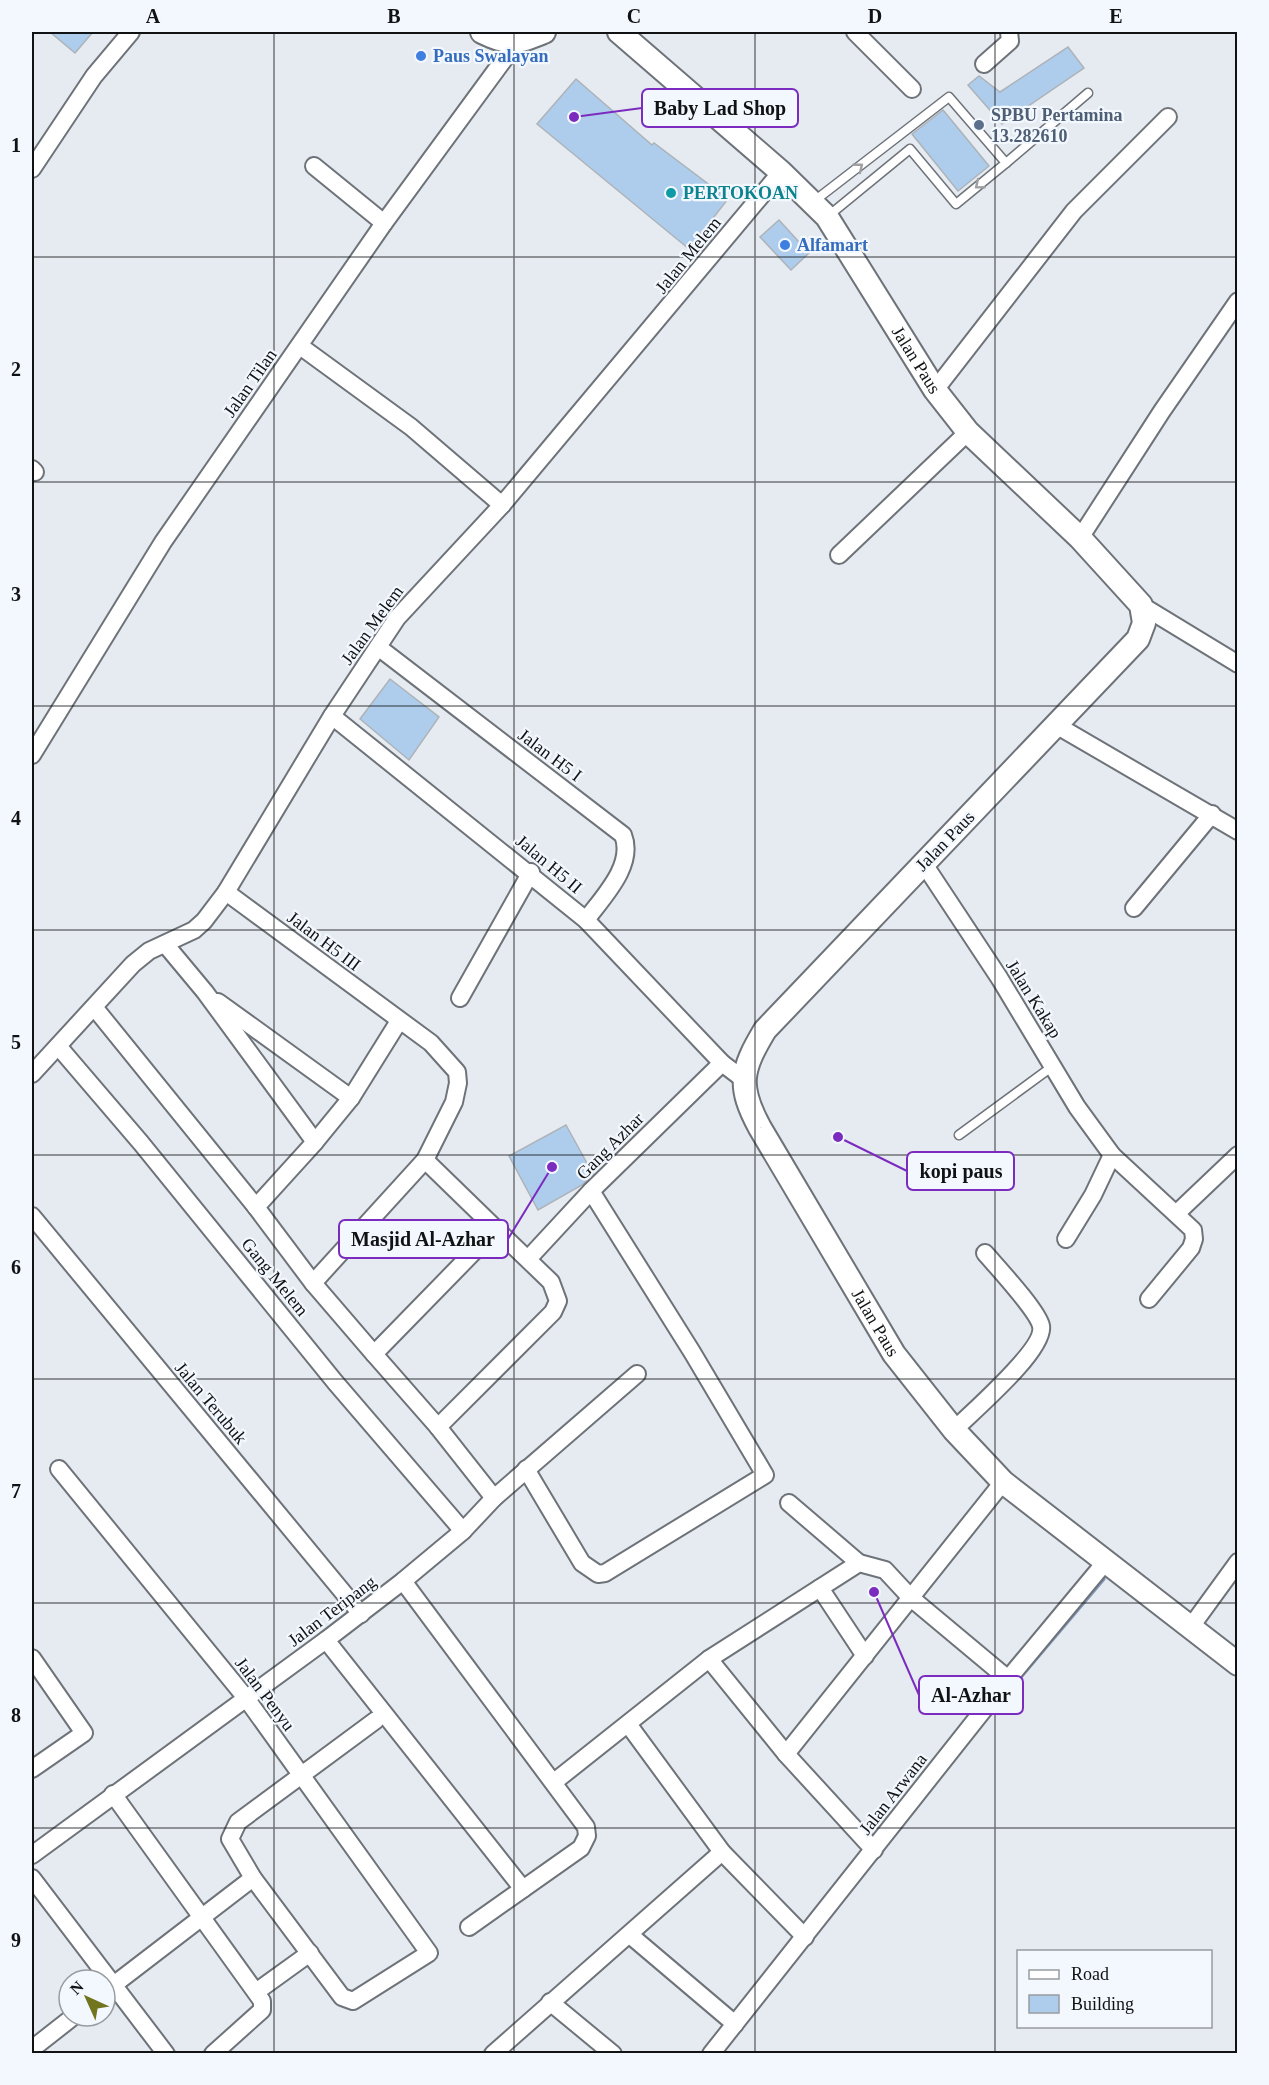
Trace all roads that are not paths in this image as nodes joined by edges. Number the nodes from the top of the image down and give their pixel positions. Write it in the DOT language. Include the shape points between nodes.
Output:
graph roads {
  1 [pos="131,32"];
  2 [pos="482,32"];
  3 [pos="544,32"];
  4 [pos="619,32"];
  5 [pos="855,32"];
  6 [pos="1009,32"];
  7 [pos="516,43"];
  8 [pos="984,64"];
  9 [pos="912,89"];
  10 [pos="1088,93"];
  11 [pos="1168,117"];
  12 [pos="1006,163"];
  13 [pos="314,166"];
  14 [pos="32,169"];
  15 [pos="781,172"];
  16 [pos="820,210"];
  17 [pos="384,223"];
  18 [pos="1238,301"];
  19 [pos="300,346"];
  20 [pos="934,390"];
  21 [pos="968,432"];
  22 [pos="502,505"];
  23 [pos="1080,538"];
  24 [pos="839,555"];
  25 [pos="1141,604"];
  26 [pos="378,647"];
  27 [pos="1238,664"];
  28 [pos="333,716"];
  29 [pos="1056,725"];
  30 [pos="32,755"];
  31 [pos="1212,814"];
  32 [pos="1238,831"];
  33 [pos="924,864"];
  34 [pos="531,873"];
  35 [pos="226,891"];
  36 [pos="1134,908"];
  37 [pos="586,920"];
  38 [pos="165,944"];
  39 [pos="206,992"];
  40 [pos="460,998"];
  41 [pos="94,1007"];
  42 [pos="399,1021"];
  43 [pos="58,1046"];
  44 [pos="722,1063"];
  45 [pos="1053,1066"];
  46 [pos="32,1074"];
  47 [pos="743,1079"];
  48 [pos="351,1098"];
  49 [pos="959,1135"];
  50 [pos="315,1142"];
  51 [pos="1112,1155"];
  52 [pos="1238,1155"];
  53 [pos="425,1160"];
  54 [pos="591,1191"];
  55 [pos="256,1207"];
  56 [pos="1177,1213"];
  57 [pos="32,1216"];
  58 [pos="496,1229"];
  59 [pos="1065,1239"];
  60 [pos="985,1253"];
  61 [pos="528,1259"];
  62 [pos="313,1283"];
  63 [pos="1149,1299"];
  64 [pos="374,1354"];
  65 [pos="637,1374"];
  66 [pos="438,1427"];
  67 [pos="954,1430"];
  68 [pos="59,1469"];
  69 [pos="526,1469"];
  70 [pos="1003,1482"];
  71 [pos="494,1498"];
  72 [pos="789,1503"];
  73 [pos="463,1531"];
  74 [pos="1107,1560"];
  75 [pos="1238,1562"];
  76 [pos="859,1563"];
  77 [pos="403,1581"];
  78 [pos="820,1588"];
  79 [pos="911,1598"];
  80 [pos="361,1614"];
  81 [pos="1190,1628"];
  82 [pos="326,1640"];
  83 [pos="865,1656"];
  84 [pos="32,1658"];
  85 [pos="709,1659"];
  86 [pos="1238,1664"];
  87 [pos="1008,1679"];
  88 [pos="246,1698"];
  89 [pos="375,1720"];
  90 [pos="627,1724"];
  91 [pos="786,1754"];
  92 [pos="32,1769"];
  93 [pos="301,1774"];
  94 [pos="554,1782"];
  95 [pos="113,1794"];
  96 [pos="874,1850"];
  97 [pos="722,1852"];
  98 [pos="32,1855"];
  99 [pos="32,1878"];
  100 [pos="254,1878"];
  101 [pos="523,1889"];
  102 [pos="204,1918"];
  103 [pos="469,1927"];
  104 [pos="630,1935"];
  105 [pos="805,1937"];
  106 [pos="310,1953"];
  107 [pos="95,1968"];
  108 [pos="117,1982"];
  109 [pos="256,1992"];
  110 [pos="117,1997"];
  111 [pos="550,2002"];
  112 [pos="735,2024"];
  113 [pos="59,2028"];
  114 [pos="32,2049"];
  115 [pos="166,2054"];
  116 [pos="213,2054"];
  117 [pos="493,2054"];
  118 [pos="613,2054"];
  119 [pos="711,2054"];
  1 -- 14 [label="street" via="94,76"];
  2 -- 7 [label="main road"];
  3 -- 7 [label="main road"];
  4 -- 15 [label="main road, Jalan Paus"];
  5 -- 9 [label="street"];
  6 -- 8 [label="street" via="1010,41"];
  7 -- 17 [label="street, Jalan Tilan"];
  10 -- 12 [label="lane"];
  11 -- 20 [label="street" via="1074,211"];
  12 -- 16 [label="lane, one-way" via="956,204 910,149"];
  16 -- 12 [label="lane, one-way" via="949,97"];
  13 -- 17 [label="street"];
  15 -- 16 [label="main road, Jalan Paus"];
  15 -- 22 [label="street, Jalan Melem"];
  16 -- 20 [label="main road, Jalan Paus"];
  17 -- 19 [label="street, Jalan Tilan"];
  18 -- 23 [label="street"];
  19 -- 22 [label="street" via="411,428"];
  19 -- 30 [label="street, Jalan Tilan" via="163,542"];
  20 -- 21 [label="main road, Jalan Paus"];
  21 -- 23 [label="main road, Jalan Paus"];
  21 -- 24 [label="street"];
  22 -- 26 [label="street, Jalan Melem" via="414,598"];
  23 -- 25 [label="main road, Jalan Paus"];
  25 -- 27 [label="street"];
  25 -- 29 [label="main road, Jalan Paus" via="1144,623 1138,639"];
  26 -- 28 [label="street, Jalan Melem"];
  26 -- 37 [label="street, Jalan H5 I" via="623,835 627,853 623,863"];
  28 -- 34 [label="street, Jalan H5 II"];
  28 -- 35 [label="street, Jalan Melem"];
  29 -- 31 [label="street"];
  29 -- 33 [label="main road, Jalan Paus"];
  31 -- 32 [label="street"];
  31 -- 36 [label="street"];
  33 -- 45 [label="street, Jalan Kakap"];
  33 -- 47 [label="main road, Jalan Paus" via="765,1030"];
  34 -- 37 [label="street, Jalan H5 II"];
  34 -- 40 [label="street"];
  35 -- 38 [label="street, Jalan Melem" via="194,930"];
  35 -- 42 [label="street, Jalan H5 III"];
  37 -- 44 [label="street, Jalan H5 II"];
  38 -- 39 [label="street"];
  38 -- 41 [label="street, Jalan Melem" via="133,964"];
  39 -- 48 [label="street"];
  39 -- 50 [label="street"];
  41 -- 43 [label="street, Jalan Melem"];
  41 -- 55 [label="street"];
  42 -- 48 [label="street"];
  42 -- 53 [label="street, Jalan H5 III" via="431,1043 457,1072 459,1083 454,1102"];
  43 -- 46 [label="street, Jalan Melem"];
  43 -- 73 [label="street, Gang Melem"];
  44 -- 47 [label="street, Jalan H5 II"];
  44 -- 54 [label="street, Gang Azhar"];
  45 -- 49 [label="lane"];
  45 -- 51 [label="street, Jalan Kakap"];
  47 -- 67 [label="main road, Jalan Paus" via="749,1107 760,1128 894,1354"];
  48 -- 50 [label="street"];
  50 -- 55 [label="street"];
  51 -- 56 [label="street, Jalan Kakap"];
  51 -- 59 [label="street"];
  52 -- 56 [label="street"];
  53 -- 58 [label="street"];
  53 -- 62 [label="street, Jalan H5 III"];
  54 -- 61 [label="street, Gang Azhar"];
  54 -- 69 [label="street" via="765,1475 598,1574 582,1563"];
  55 -- 62 [label="street"];
  56 -- 63 [label="street, Jalan Kakap" via="1193,1230 1194,1239"];
  57 -- 80 [label="street, Jalan Terubuk"];
  58 -- 61 [label="street"];
  58 -- 64 [label="street"];
  60 -- 67 [label="street" via="1038,1319 1041,1333 1032,1353"];
  61 -- 66 [label="street" via="555,1287 558,1301 553,1312"];
  62 -- 64 [label="street"];
  64 -- 66 [label="street"];
  65 -- 69 [label="street, Jalan Teripang"];
  66 -- 71 [label="street"];
  67 -- 70 [label="main road, Jalan Paus"];
  68 -- 88 [label="street, Jalan Penyu"];
  69 -- 71 [label="street, Jalan Teripang"];
  70 -- 74 [label="main road, Jalan Paus"];
  70 -- 79 [label="street"];
  71 -- 73 [label="street, Jalan Teripang"];
  72 -- 76 [label="street"];
  73 -- 77 [label="street, Jalan Teripang"];
  74 -- 81 [label="main road, Jalan Paus"];
  74 -- 87 [label="street, Jalan Arwana"];
  75 -- 81 [label="street"];
  76 -- 78 [label="street"];
  76 -- 79 [label="street" via="885,1570"];
  77 -- 80 [label="street, Jalan Teripang"];
  77 -- 94 [label="street"];
  78 -- 83 [label="street"];
  78 -- 85 [label="street"];
  79 -- 83 [label="street"];
  79 -- 87 [label="street"];
  80 -- 82 [label="street, Jalan Teripang"];
  81 -- 86 [label="main road, Jalan Paus"];
  82 -- 88 [label="street, Jalan Teripang"];
  82 -- 101 [label="street"];
  83 -- 91 [label="street"];
  84 -- 92 [label="street" via="84,1733"];
  85 -- 90 [label="street"];
  85 -- 91 [label="street"];
  87 -- 96 [label="street, Jalan Arwana"];
  88 -- 93 [label="street, Jalan Penyu"];
  88 -- 95 [label="street, Jalan Teripang"];
  89 -- 93 [label="street"];
  90 -- 94 [label="street"];
  90 -- 97 [label="street"];
  91 -- 96 [label="street"];
  93 -- 100 [label="street" via="233,1828 230,1842"];
  93 -- 106 [label="street, Jalan Penyu" via="429,1953 353,2001 342,1997"];
  94 -- 101 [label="street" via="584,1823 587,1836 581,1848"];
  95 -- 98 [label="street, Jalan Teripang"];
  95 -- 102 [label="street"];
  96 -- 105 [label="street, Jalan Arwana"];
  97 -- 104 [label="street"];
  97 -- 105 [label="street"];
  99 -- 107 [label="street"];
  100 -- 102 [label="street"];
  100 -- 106 [label="street"];
  101 -- 103 [label="street"];
  102 -- 108 [label="street"];
  102 -- 109 [label="street"];
  104 -- 111 [label="street"];
  104 -- 112 [label="street"];
  105 -- 112 [label="street, Jalan Arwana"];
  106 -- 109 [label="street"];
  109 -- 116 [label="street" via="262,2010"];
  110 -- 115 [label="street"];
  111 -- 117 [label="street"];
  111 -- 118 [label="street"];
  112 -- 119 [label="street, Jalan Arwana"];
  113 -- 114 [label="street"];
}
